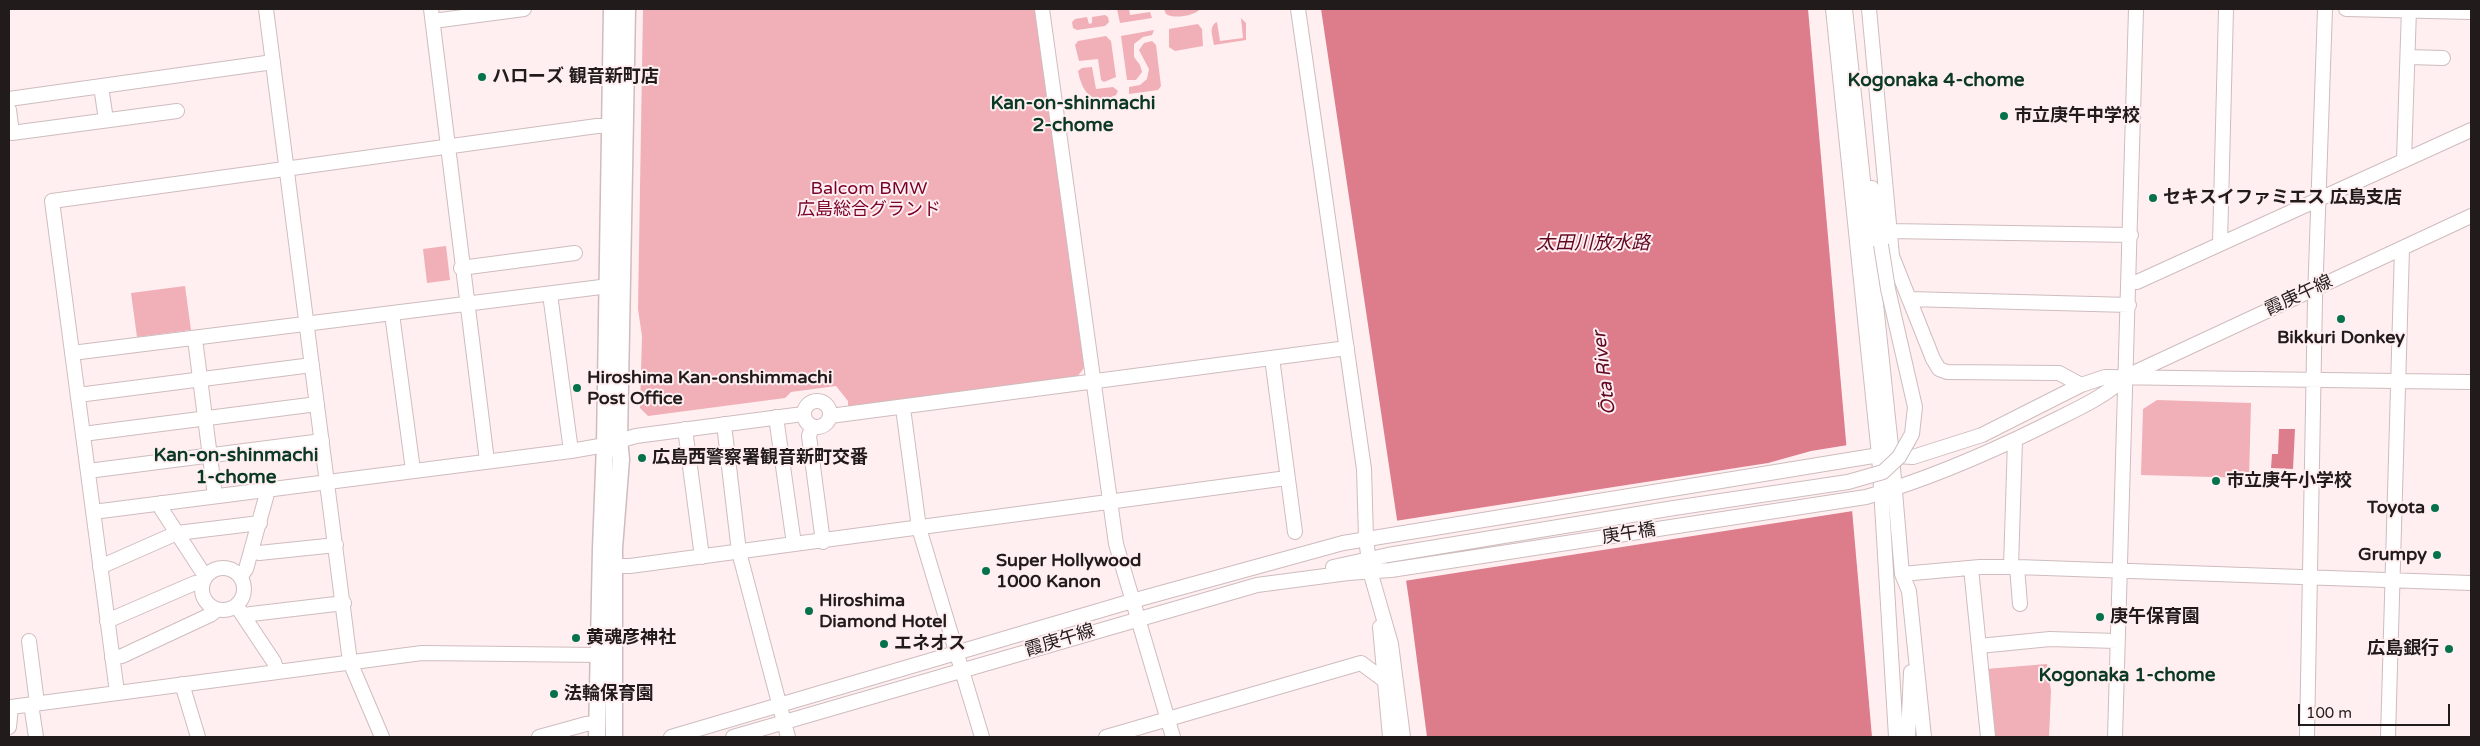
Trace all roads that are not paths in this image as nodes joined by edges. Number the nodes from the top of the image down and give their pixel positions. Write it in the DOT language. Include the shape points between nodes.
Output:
graph roads {
  1 [pos="266,9"];
  2 [pos="524,9"];
  3 [pos="612,9"];
  4 [pos="627,9"];
  5 [pos="1042,9"];
  6 [pos="1298,9"];
  7 [pos="1833,9"];
  8 [pos="1845,9"];
  9 [pos="1869,9"];
  10 [pos="2136,9"];
  11 [pos="2226,9"];
  12 [pos="2325,9"];
  13 [pos="2346,9"];
  14 [pos="2409,10"];
  15 [pos="2471,12"];
  16 [pos="432,15"];
  17 [pos="2408,57"];
  18 [pos="2443,58"];
  19 [pos="273,62"];
  20 [pos="101,86"];
  21 [pos="9,99"];
  22 [pos="1854,105"];
  23 [pos="9,110"];
  24 [pos="177,111"];
  25 [pos="106,120"];
  26 [pos="617,126"];
  27 [pos="2471,130"];
  28 [pos="447,146"];
  29 [pos="2404,160"];
  30 [pos="288,169"];
  31 [pos="2318,200"];
  32 [pos="2471,216"];
  33 [pos="1890,230"];
  34 [pos="2131,235"];
  35 [pos="2220,244"];
  36 [pos="2402,248"];
  37 [pos="575,253"];
  38 [pos="461,268"];
  39 [pos="2130,282"];
  40 [pos="614,286"];
  41 [pos="2316,288"];
  42 [pos="550,294"];
  43 [pos="1909,299"];
  44 [pos="466,304"];
  45 [pos="2129,305"];
  46 [pos="392,314"];
  47 [pos="307,325"];
  48 [pos="195,339"];
  49 [pos="1347,348"];
  50 [pos="72,354"];
  51 [pos="1272,358"];
  52 [pos="312,365"];
  53 [pos="2127,376"];
  54 [pos="200,380"];
  55 [pos="2314,380"];
  56 [pos="2399,381"];
  57 [pos="1092,382"];
  58 [pos="2471,382"];
  59 [pos="2081,385"];
  60 [pos="78,395"];
  61 [pos="317,404"];
  62 [pos="903,408"];
  63 [pos="803,414"];
  64 [pos="830,416"];
  65 [pos="776,417"];
  66 [pos="205,418"];
  67 [pos="724,424"];
  68 [pos="812,427"];
  69 [pos="685,429"];
  70 [pos="83,434"];
  71 [pos="2015,440"];
  72 [pos="322,441"];
  73 [pos="612,442"];
  74 [pos="571,451"];
  75 [pos="210,456"];
  76 [pos="1885,456"];
  77 [pos="486,461"];
  78 [pos="413,470"];
  79 [pos="88,471"];
  80 [pos="1287,478"];
  81 [pos="328,482"];
  82 [pos="268,490"];
  83 [pos="1888,491"];
  84 [pos="216,496"];
  85 [pos="161,503"];
  86 [pos="1109,503"];
  87 [pos="93,512"];
  88 [pos="260,523"];
  89 [pos="919,528"];
  90 [pos="1295,532"];
  91 [pos="177,533"];
  92 [pos="1366,538"];
  93 [pos="823,542"];
  94 [pos="794,544"];
  95 [pos="336,545"];
  96 [pos="251,551"];
  97 [pos="739,552"];
  98 [pos="702,557"];
  99 [pos="1370,565"];
  100 [pos="614,566"];
  101 [pos="100,567"];
  102 [pos="2014,567"];
  103 [pos="1971,568"];
  104 [pos="2118,571"];
  105 [pos="1902,574"];
  106 [pos="241,576"];
  107 [pos="2311,578"];
  108 [pos="204,580"];
  109 [pos="2393,580"];
  110 [pos="2471,583"];
  111 [pos="1132,601"];
  112 [pos="344,603"];
  113 [pos="2020,604"];
  114 [pos="1380,608"];
  115 [pos="217,610"];
  116 [pos="240,610"];
  117 [pos="1138,618"];
  118 [pos="108,621"];
  119 [pos="29,641"];
  120 [pos="2117,641"];
  121 [pos="1979,646"];
  122 [pos="957,652"];
  123 [pos="599,655"];
  124 [pos="112,658"];
  125 [pos="350,662"];
  126 [pos="1917,667"];
  127 [pos="277,671"];
  128 [pos="962,671"];
  129 [pos="1384,680"];
  130 [pos="182,684"];
  131 [pos="117,692"];
  132 [pos="34,704"];
  133 [pos="779,705"];
  134 [pos="1168,720"];
  135 [pos="784,723"];
  136 [pos="9,727"];
  137 [pos="597,730"];
  138 [pos="36,737"];
  139 [pos="198,737"];
  140 [pos="382,737"];
  141 [pos="540,737"];
  142 [pos="614,737"];
  143 [pos="671,737"];
  144 [pos="733,737"];
  145 [pos="788,737"];
  146 [pos="982,737"];
  147 [pos="1106,737"];
  148 [pos="1173,737"];
  149 [pos="1390,737"];
  150 [pos="1403,737"];
  151 [pos="1896,737"];
  152 [pos="1908,737"];
  153 [pos="1924,737"];
  154 [pos="1988,737"];
  155 [pos="2115,737"];
  156 [pos="2307,737"];
  157 [pos="2388,737"];
  1 -- 19 [label="street"];
  2 -- 16 [label="street"];
  3 -- 26 [label="main road"];
  4 -- 26 [label="main road"];
  5 -- 57 [label="street"];
  6 -- 49 [label="street"];
  7 -- 76 [label="street"];
  8 -- 22 [label="street"];
  9 -- 33 [label="street"];
  10 -- 34 [label="street"];
  11 -- 35 [label="street"];
  12 -- 31 [label="street"];
  13 -- 14 [label="street"];
  14 -- 15 [label="street"];
  14 -- 17 [label="street"];
  16 -- 28 [label="street"];
  17 -- 18 [label="street"];
  17 -- 29 [label="street"];
  19 -- 20 [label="street"];
  19 -- 30 [label="street"];
  20 -- 21 [label="street"];
  20 -- 25 [label="street"];
  22 -- 76 [label="street"];
  22 -- 99 [label="street, bridge" via="1866,146 1888,289 1915,407 1915,421 1907,446 1891,465 1882,472 1848,482 1388,555"];
  23 -- 25 [label="street" via="12,133"];
  24 -- 25 [label="street"];
  26 -- 28 [label="street"];
  26 -- 40 [label="main road"];
  27 -- 29 [label="street"];
  28 -- 30 [label="street"];
  28 -- 38 [label="street"];
  29 -- 31 [label="street"];
  30 -- 47 [label="street"];
  30 -- 50 [label="street" via="52,201"];
  31 -- 35 [label="street"];
  31 -- 41 [label="street"];
  32 -- 36 [label="street, 霞庚午線"];
  33 -- 34 [label="street"];
  33 -- 43 [label="street" via="1892,256"];
  34 -- 39 [label="street"];
  35 -- 39 [label="street"];
  36 -- 41 [label="street, 霞庚午線"];
  36 -- 56 [label="street"];
  37 -- 38 [label="street"];
  38 -- 44 [label="street"];
  39 -- 45 [label="street"];
  40 -- 42 [label="street"];
  40 -- 73 [label="main road"];
  41 -- 53 [label="street, 霞庚午線"];
  41 -- 55 [label="street"];
  42 -- 44 [label="street"];
  42 -- 74 [label="street"];
  43 -- 45 [label="street"];
  43 -- 59 [label="street" via="1939,369 1947,372 2059,373"];
  44 -- 46 [label="street"];
  44 -- 77 [label="street"];
  45 -- 53 [label="street"];
  46 -- 47 [label="street"];
  46 -- 78 [label="street"];
  47 -- 48 [label="street"];
  47 -- 52 [label="street"];
  48 -- 50 [label="street"];
  48 -- 54 [label="street"];
  49 -- 51 [label="street"];
  49 -- 92 [label="street" via="1364,469"];
  50 -- 60 [label="street"];
  51 -- 57 [label="street"];
  51 -- 80 [label="street"];
  52 -- 54 [label="street"];
  52 -- 61 [label="street"];
  53 -- 55 [label="street"];
  53 -- 59 [label="street" via="2105,377"];
  53 -- 71 [label="street, 庚午橋" via="2109,392"];
  53 -- 104 [label="street"];
  54 -- 60 [label="street"];
  54 -- 66 [label="street"];
  55 -- 56 [label="street"];
  55 -- 107 [label="street"];
  56 -- 58 [label="street"];
  56 -- 109 [label="street"];
  57 -- 62 [label="street"];
  57 -- 86 [label="street"];
  59 -- 76 [label="street" via="1982,435 1914,457"];
  60 -- 70 [label="street"];
  61 -- 66 [label="street"];
  61 -- 72 [label="street"];
  62 -- 64 [label="street"];
  62 -- 89 [label="street"];
  63 -- 64 [label="street" via="808,405 818,401 827,406"];
  63 -- 65 [label="street"];
  63 -- 68 [label="street"];
  64 -- 68 [label="street" via="823,426"];
  65 -- 67 [label="street"];
  65 -- 94 [label="street"];
  66 -- 70 [label="street"];
  66 -- 75 [label="street"];
  67 -- 69 [label="street"];
  67 -- 97 [label="street"];
  68 -- 93 [label="street" via="809,436"];
  69 -- 73 [label="street"];
  69 -- 98 [label="street"];
  70 -- 79 [label="street"];
  71 -- 83 [label="street, 庚午橋"];
  71 -- 102 [label="street"];
  72 -- 75 [label="street"];
  72 -- 81 [label="street"];
  73 -- 74 [label="street"];
  73 -- 100 [label="main road" via="621,459"];
  73 -- 123 [label="main road" via="600,549"];
  74 -- 77 [label="street"];
  75 -- 79 [label="street"];
  75 -- 84 [label="street"];
  76 -- 83 [label="street"];
  76 -- 92 [label="street"];
  77 -- 78 [label="street"];
  78 -- 81 [label="street"];
  79 -- 87 [label="street"];
  80 -- 86 [label="street"];
  80 -- 90 [label="street"];
  81 -- 82 [label="street"];
  81 -- 95 [label="street"];
  82 -- 84 [label="street"];
  82 -- 88 [label="street"];
  83 -- 99 [label="street, 庚午橋" via="1391,570"];
  83 -- 105 [label="street"];
  83 -- 151 [label="street"];
  84 -- 85 [label="street"];
  85 -- 87 [label="street"];
  85 -- 91 [label="street"];
  86 -- 89 [label="street"];
  86 -- 111 [label="street" via="1116,544"];
  87 -- 101 [label="street"];
  88 -- 91 [label="street"];
  88 -- 96 [label="street"];
  89 -- 93 [label="street"];
  89 -- 122 [label="street"];
  91 -- 101 [label="street"];
  91 -- 108 [label="street"];
  92 -- 99 [label="street"];
  92 -- 111 [label="street"];
  93 -- 94 [label="street"];
  94 -- 97 [label="street"];
  95 -- 96 [label="street" via="259,553"];
  95 -- 112 [label="street"];
  96 -- 106 [label="street"];
  97 -- 98 [label="street"];
  97 -- 133 [label="street"];
  98 -- 100 [label="street"];
  99 -- 114 [label="street"];
  99 -- 117 [label="street, 霞庚午線" via="1257,585"];
  100 -- 142 [label="main road"];
  101 -- 118 [label="street"];
  102 -- 103 [label="street"];
  102 -- 104 [label="street"];
  102 -- 113 [label="street"];
  103 -- 105 [label="street"];
  103 -- 121 [label="street"];
  104 -- 107 [label="street"];
  104 -- 120 [label="street"];
  105 -- 126 [label="street" via="1909,591"];
  106 -- 108 [label="street" via="232,568 222,567 211,571"];
  106 -- 116 [label="street" via="245,592"];
  107 -- 109 [label="street"];
  107 -- 156 [label="street"];
  108 -- 115 [label="street" via="203,597"];
  108 -- 118 [label="street"];
  109 -- 110 [label="street"];
  109 -- 157 [label="street"];
  111 -- 117 [label="street"];
  111 -- 122 [label="street"];
  112 -- 116 [label="street"];
  112 -- 125 [label="street"];
  114 -- 129 [label="street"];
  114 -- 150 [label="street" via="1391,644"];
  115 -- 116 [label="street"];
  115 -- 124 [label="street"];
  116 -- 127 [label="street"];
  117 -- 128 [label="street, 霞庚午線"];
  117 -- 134 [label="street"];
  118 -- 124 [label="street"];
  119 -- 132 [label="street"];
  120 -- 121 [label="street" via="2050,639"];
  120 -- 155 [label="street"];
  121 -- 154 [label="street"];
  122 -- 128 [label="street"];
  122 -- 133 [label="street"];
  123 -- 125 [label="street" via="422,653"];
  123 -- 137 [label="main road"];
  124 -- 131 [label="street"];
  125 -- 127 [label="street"];
  125 -- 140 [label="street"];
  126 -- 152 [label="street" via="1909,674"];
  126 -- 153 [label="street"];
  127 -- 130 [label="street"];
  128 -- 135 [label="street, 霞庚午線"];
  128 -- 146 [label="street"];
  129 -- 134 [label="street" via="1361,663"];
  129 -- 149 [label="street"];
  130 -- 131 [label="street"];
  130 -- 139 [label="street"];
  131 -- 132 [label="street"];
  132 -- 136 [label="street" via="11,707"];
  132 -- 138 [label="street"];
  133 -- 135 [label="street"];
  133 -- 143 [label="street"];
  134 -- 147 [label="street"];
  134 -- 148 [label="street"];
  135 -- 144 [label="street, 霞庚午線"];
  135 -- 145 [label="street"];
  137 -- 141 [label="street" via="586,724"];
}
